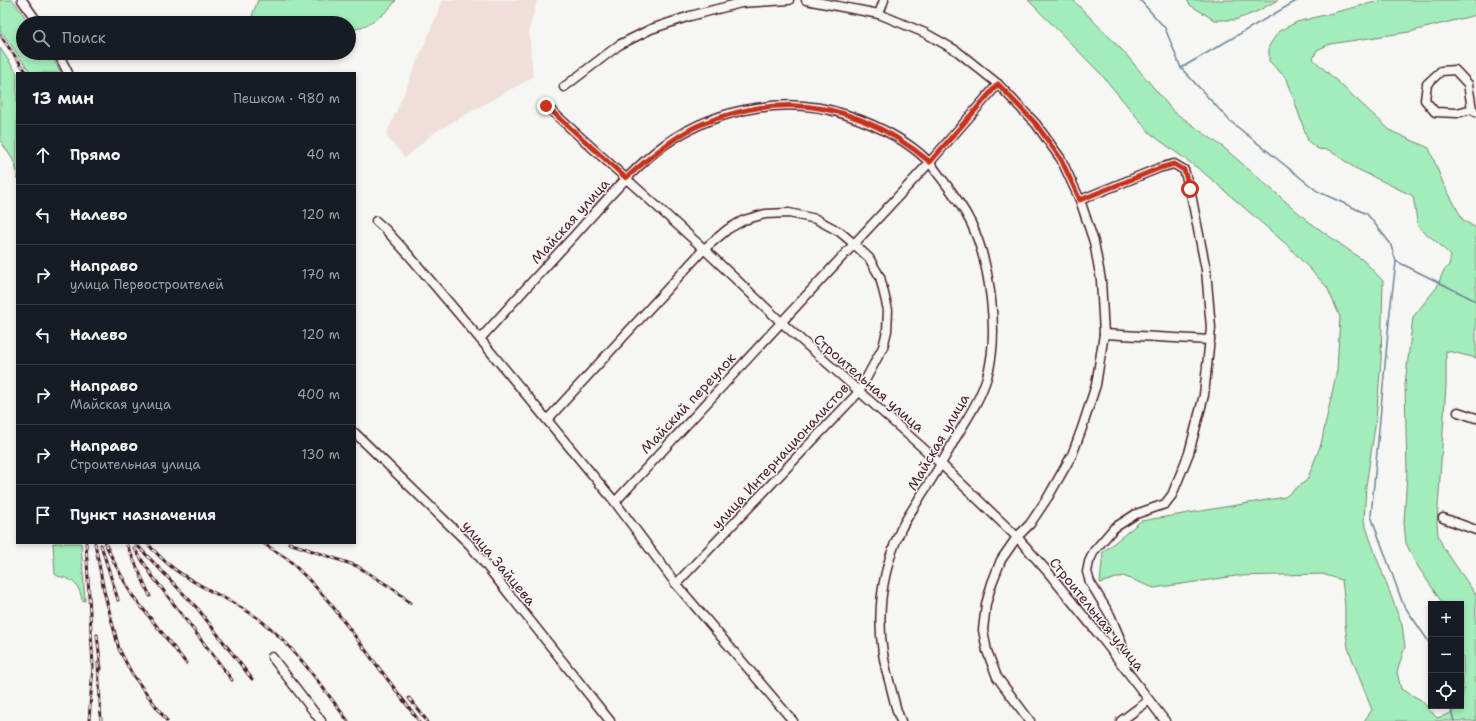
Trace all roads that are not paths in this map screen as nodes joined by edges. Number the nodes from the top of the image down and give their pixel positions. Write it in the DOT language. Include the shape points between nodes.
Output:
graph roads {
  1 [pos="22,0"];
  2 [pos="789,0"];
  3 [pos="806,0"];
  4 [pos="884,0"];
  5 [pos="741,1"];
  6 [pos="879,14"];
  7 [pos="33,16"];
  8 [pos="62,60"];
  9 [pos="68,72"];
  10 [pos="998,84"];
  11 [pos="564,87"];
  12 [pos="546,106"];
  13 [pos="1474,110"];
  14 [pos="930,162"];
  15 [pos="626,178"];
  16 [pos="1080,200"];
  17 [pos="376,221"];
  18 [pos="853,243"];
  19 [pos="704,249"];
  20 [pos="781,322"];
  21 [pos="1104,334"];
  22 [pos="480,339"];
  23 [pos="1210,340"];
  24 [pos="859,392"];
  25 [pos="1458,412"];
  26 [pos="1476,418"];
  27 [pos="547,420"];
  28 [pos="356,434"];
  29 [pos="942,464"];
  30 [pos="615,502"];
  31 [pos="1443,518"];
  32 [pos="1476,530"];
  33 [pos="1017,537"];
  34 [pos="676,584"];
  35 [pos="272,657"];
  36 [pos="1127,671"];
  37 [pos="1148,701"];
  38 [pos="321,721"];
  39 [pos="610,721"];
  40 [pos="793,721"];
  41 [pos="901,721"];
  42 [pos="1030,721"];
  43 [pos="1121,721"];
  44 [pos="1164,721"];
  1 -- 7 [label="street"];
  2 -- 5 [label="street"];
  3 -- 6 [label="street"];
  4 -- 6 [label="street"];
  5 -- 11 [label="street" via="651,29 620,46"];
  6 -- 10 [label="street" via="925,33 957,51"];
  8 -- 9 [label="street"];
  10 -- 14 [label="street, Майский переулок"];
  10 -- 16 [label="street" via="1040,130 1061,159"];
  12 -- 15 [label="street, Строительная улица"];
  13 -- 13 [label="street" via="1468,84 1455,70 1441,72 1426,84 1425,100 1435,112 1457,113"];
  14 -- 15 [label="street, Майская улица" via="890,133 836,111 801,105 768,106 709,121 687,131 657,150"];
  14 -- 18 [label="street, Майский переулок"];
  14 -- 29 [label="street, Майская улица" via="954,194 971,224 984,259 993,338 987,375 977,403"];
  15 -- 19 [label="street, Строительная улица"];
  15 -- 22 [label="street, Майская улица"];
  16 -- 21 [label="street" via="1094,242 1101,280"];
  16 -- 23 [label="street" via="1160,168 1174,164 1184,170 1206,270"];
  17 -- 22 [label="street" via="385,228"];
  18 -- 19 [label="street, улица Интернационалистов" via="840,232 816,219 789,213 765,214 744,220 728,229"];
  18 -- 20 [label="street, Майский переулок"];
  18 -- 24 [label="street, улица Интернационалистов" via="869,258 880,277 888,310 883,347"];
  19 -- 20 [label="street, Строительная улица"];
  19 -- 27 [label="street, улица Интернационалистов"];
  20 -- 24 [label="street, Строительная улица"];
  20 -- 30 [label="street, Майский переулок"];
  21 -- 23 [label="street"];
  21 -- 33 [label="street" via="1096,385 1072,455 1030,524"];
  22 -- 27 [label="street"];
  23 -- 36 [label="street" via="1204,395 1189,453 1172,496 1165,504 1136,514 1114,528 1088,562 1090,582 1110,615 1121,641"];
  24 -- 29 [label="street, Строительная улица"];
  24 -- 34 [label="street, улица Интернационалистов"];
  25 -- 26 [label="street"];
  27 -- 30 [label="street"];
  28 -- 39 [label="street, улица Зайцева" via="470,545"];
  29 -- 33 [label="street, Строительная улица"];
  29 -- 41 [label="street, Майская улица" via="903,526 890,555 883,580 879,617 881,647 887,677"];
  30 -- 34 [label="street"];
  31 -- 32 [label="street"];
  33 -- 36 [label="street, Строительная улица"];
  33 -- 42 [label="street" via="1001,560 992,583 983,630 987,651 997,677"];
  34 -- 40 [label="street"];
  35 -- 38 [label="street"];
  36 -- 37 [label="street, Строительная улица"];
  37 -- 43 [label="street"];
  37 -- 44 [label="street, Строительная улица"];
}
